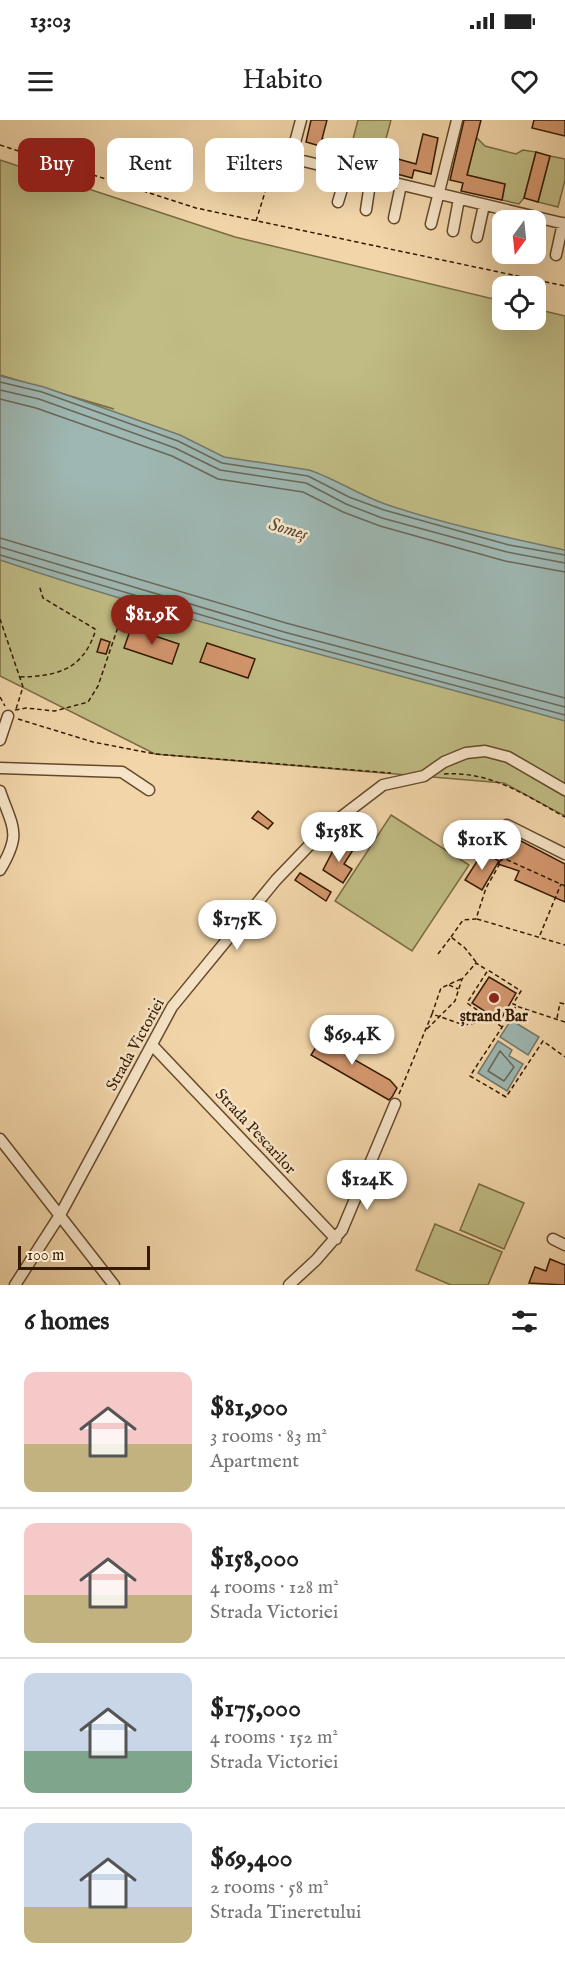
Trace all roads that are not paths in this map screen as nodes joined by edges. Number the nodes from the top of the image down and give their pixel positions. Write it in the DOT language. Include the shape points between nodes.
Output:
graph roads {
  1 [pos="301,120"];
  2 [pos="457,120"];
  3 [pos="316,163"];
  4 [pos="401,185"];
  5 [pos="341,192"];
  6 [pos="369,192"];
  7 [pos="439,194"];
  8 [pos="459,199"];
  9 [pos="338,202"];
  10 [pos="484,204"];
  11 [pos="366,210"];
  12 [pos="502,210"];
  13 [pos="394,218"];
  14 [pos="546,222"];
  15 [pos="431,224"];
  16 [pos="564,224"];
  17 [pos="453,231"];
  18 [pos="477,237"];
  19 [pos="556,255"];
  20 [pos="12,713"];
  21 [pos="0,740"];
  22 [pos="0,768"];
  23 [pos="149,790"];
  24 [pos="565,790"];
  25 [pos="0,791"];
  26 [pos="507,825"];
  27 [pos="565,854"];
  28 [pos="0,870"];
  29 [pos="152,1045"];
  30 [pos="395,1104"];
  31 [pos="0,1139"];
  32 [pos="60,1215"];
  33 [pos="336,1239"];
  34 [pos="553,1239"];
  35 [pos="565,1245"];
  36 [pos="15,1285"];
  37 [pos="114,1285"];
  38 [pos="289,1285"];
  1 -- 3 [label="street" via="294,156"];
  2 -- 7 [label="street"];
  4 -- 7 [label="street"];
  4 -- 13 [label="street"];
  5 -- 9 [label="street"];
  6 -- 11 [label="street"];
  7 -- 8 [label="street"];
  7 -- 15 [label="street"];
  8 -- 10 [label="street"];
  8 -- 17 [label="street"];
  10 -- 12 [label="street"];
  10 -- 18 [label="street"];
  14 -- 16 [label="street"];
  16 -- 19 [label="street"];
  20 -- 21 [label="street"];
  22 -- 23 [label="street" via="122,772"];
  24 -- 29 [label="street, Strada Victoriei" via="507,757 485,751 444,762 424,776 383,785 324,830 276,880 172,1007"];
  25 -- 28 [label="street" via="14,831 13,848"];
  26 -- 27 [label="street"];
  29 -- 32 [label="street, Strada Victoriei"];
  29 -- 33 [label="street, Strada Pescarilor"];
  30 -- 33 [label="street"];
  31 -- 32 [label="street"];
  32 -- 36 [label="street, Strada Victoriei"];
  32 -- 37 [label="street"];
  33 -- 38 [label="street"];
  34 -- 35 [label="street"];
}
